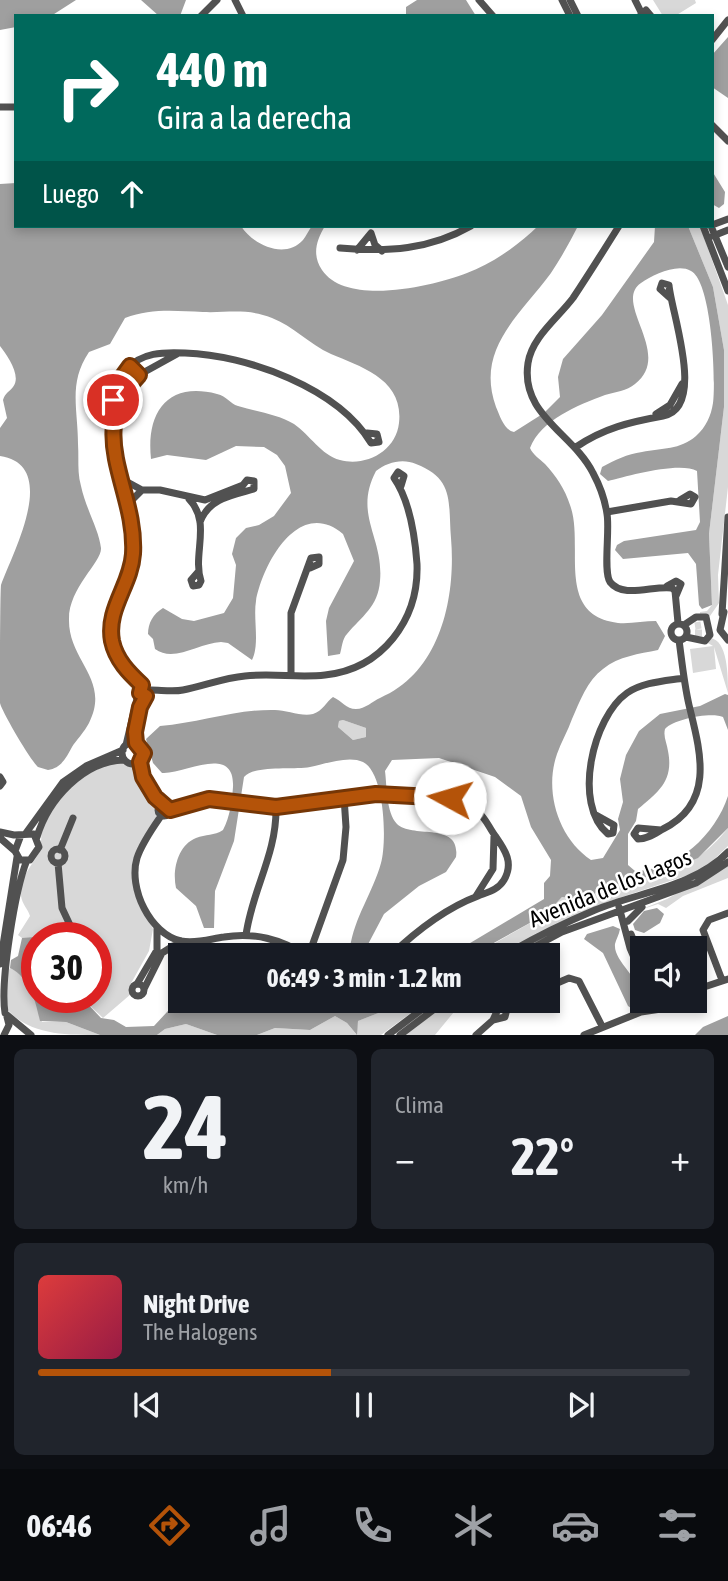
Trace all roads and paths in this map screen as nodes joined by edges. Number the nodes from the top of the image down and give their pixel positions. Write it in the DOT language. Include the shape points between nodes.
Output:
graph roads {
  1 [pos="216,0"];
  2 [pos="225,0"];
  3 [pos="233,0"];
  4 [pos="479,0"];
  5 [pos="637,0"];
  6 [pos="645,13"];
  7 [pos="203,14"];
  8 [pos="491,14"];
  9 [pos="728,20"];
  10 [pos="714,38"];
  11 [pos="714,127"];
  12 [pos="728,141"];
  13 [pos="467,228"];
  14 [pos="618,228"];
  15 [pos="372,229"];
  16 [pos="710,229"];
  17 [pos="728,230"];
  18 [pos="340,248"];
  19 [pos="357,250"];
  20 [pos="383,251"];
  21 [pos="728,267"];
  22 [pos="728,291"];
  23 [pos="670,298"];
  24 [pos="181,352"];
  25 [pos="130,366"];
  26 [pos="139,375"];
  27 [pos="114,412"];
  28 [pos="367,433"];
  29 [pos="576,447"];
  30 [pos="120,478"];
  31 [pos="401,486"];
  32 [pos="244,487"];
  33 [pos="142,490"];
  34 [pos="188,497"];
  35 [pos="680,500"];
  36 [pos="128,504"];
  37 [pos="207,504"];
  38 [pos="607,512"];
  39 [pos="728,517"];
  40 [pos="200,522"];
  41 [pos="310,568"];
  42 [pos="198,572"];
  43 [pos="723,615"];
  44 [pos="693,630"];
  45 [pos="726,639"];
  46 [pos="291,674"];
  47 [pos="684,678"];
  48 [pos="141,688"];
  49 [pos="149,693"];
  50 [pos="136,743"];
  51 [pos="124,748"];
  52 [pos="124,760"];
  53 [pos="137,763"];
  54 [pos="0,777"];
  55 [pos="0,786"];
  56 [pos="344,797"];
  57 [pos="161,806"];
  58 [pos="276,807"];
  59 [pos="170,810"];
  60 [pos="596,814"];
  61 [pos="161,816"];
  62 [pos="73,818"];
  63 [pos="661,830"];
  64 [pos="0,831"];
  65 [pos="23,834"];
  66 [pos="493,834"];
  67 [pos="0,838"];
  68 [pos="38,840"];
  69 [pos="728,852"];
  70 [pos="16,854"];
  71 [pos="56,856"];
  72 [pos="31,859"];
  73 [pos="728,862"];
  74 [pos="493,869"];
  75 [pos="507,872"];
  76 [pos="476,897"];
  77 [pos="654,899"];
  78 [pos="620,902"];
  79 [pos="622,910"];
  80 [pos="728,913"];
  81 [pos="594,920"];
  82 [pos="69,922"];
  83 [pos="626,922"];
  84 [pos="157,927"];
  85 [pos="246,935"];
  86 [pos="630,936"];
  87 [pos="633,936"];
  88 [pos="181,941"];
  89 [pos="284,943"];
  90 [pos="314,943"];
  91 [pos="407,943"];
  92 [pos="531,943"];
  93 [pos="545,943"];
  94 [pos="159,944"];
  95 [pos="167,948"];
  96 [pos="0,964"];
  97 [pos="725,980"];
  98 [pos="560,982"];
  99 [pos="707,986"];
  100 [pos="4,1013"];
  101 [pos="417,1013"];
  102 [pos="429,1013"];
  103 [pos="638,1013"];
  104 [pos="493,1020"];
  105 [pos="602,1027"];
  106 [pos="4,1035"];
  107 [pos="31,1035"];
  108 [pos="388,1035"];
  109 [pos="400,1035"];
  110 [pos="476,1035"];
  111 [pos="584,1035"];
  1 -- 7 [label="street"];
  2 -- 3 [label="street"];
  4 -- 8 [label="street"];
  5 -- 6 [label="street"];
  9 -- 10 [label="street"];
  11 -- 12 [label="street"];
  13 -- 20 [label="street" via="435,243"];
  14 -- 29 [label="street" via="530,355 529,389 540,413"];
  15 -- 19 [label="street"];
  15 -- 20 [label="street" via="375,245"];
  16 -- 17 [label="street"];
  16 -- 21 [label="street"];
  16 -- 22 [label="street"];
  18 -- 19 [label="street"];
  19 -- 20 [label="street"];
  23 -- 29 [label="street" via="681,338 683,381 670,405 653,416 614,426"];
  24 -- 25 [label="street" via="151,354"];
  24 -- 26 [label="street"];
  24 -- 28 [label="street" via="226,357 282,374 321,396"];
  25 -- 26 [label="street"];
  25 -- 27 [label="street" via="117,384"];
  26 -- 27 [label="street"];
  27 -- 30 [label="street" via="113,450"];
  29 -- 38 [label="street" via="595,476"];
  30 -- 33 [label="street"];
  30 -- 36 [label="street"];
  31 -- 46 [label="street" via="414,537 417,573 412,606 402,627 380,653 360,665 326,675"];
  32 -- 37 [label="street"];
  33 -- 34 [label="street"];
  33 -- 36 [label="street"];
  34 -- 37 [label="street"];
  34 -- 40 [label="street"];
  35 -- 38 [label="street"];
  36 -- 48 [label="street" via="133,554 113,613 111,635 119,659"];
  37 -- 40 [label="street"];
  38 -- 44 [label="street" via="606,574 610,582 622,590 674,589"];
  39 -- 43 [label="street"];
  40 -- 42 [label="street"];
  41 -- 46 [label="street" via="291,613"];
  43 -- 44 [label="street"];
  43 -- 45 [label="street"];
  44 -- 45 [label="street"];
  44 -- 47 [label="street"];
  46 -- 49 [label="street" via="235,677"];
  47 -- 60 [label="street" via="638,687 614,708 588,776"];
  47 -- 63 [label="street" via="702,760 698,787 684,813"];
  48 -- 49 [label="street" via="147,685"];
  48 -- 51 [label="street"];
  49 -- 50 [label="street" via="136,720"];
  50 -- 51 [label="street"];
  50 -- 53 [label="street" via="143,750"];
  51 -- 52 [label="street"];
  51 -- 65 [label="street" via="63,782"];
  52 -- 53 [label="street"];
  52 -- 68 [label="street" via="102,764 71,784 52,805"];
  53 -- 57 [label="street"];
  54 -- 55 [label="street"];
  56 -- 58 [label="street"];
  56 -- 66 [label="street" via="393,793 458,800 478,811"];
  56 -- 90 [label="street" via="343,860"];
  57 -- 59 [label="street"];
  57 -- 61 [label="street"];
  58 -- 59 [label="street" via="228,800 199,801"];
  58 -- 85 [label="street" via="274,844 253,896"];
  59 -- 61 [label="street"];
  61 -- 84 [label="street" via="144,842 135,873 143,904"];
  62 -- 71 [label="street"];
  64 -- 65 [label="street"];
  65 -- 68 [label="street"];
  65 -- 70 [label="street"];
  66 -- 74 [label="street"];
  66 -- 75 [label="street" via="507,854"];
  67 -- 70 [label="street"];
  68 -- 71 [label="street"];
  68 -- 72 [label="street"];
  69 -- 78 [label="street, Avenida de los Lagos" via="691,877"];
  70 -- 72 [label="street"];
  70 -- 96 [label="street"];
  71 -- 72 [label="street"];
  71 -- 82 [label="street" via="62,908"];
  72 -- 100 [label="street" via="19,888 3,981"];
  73 -- 77 [label="street, Avenida de los Lagos" via="696,883"];
  74 -- 75 [label="street"];
  74 -- 76 [label="street"];
  75 -- 76 [label="street" via="498,887"];
  76 -- 91 [label="street"];
  77 -- 79 [label="street, Avenida de los Lagos"];
  77 -- 83 [label="street"];
  78 -- 79 [label="street"];
  78 -- 92 [label="street, Avenida de los Lagos"];
  79 -- 81 [label="street, Avenida de los Lagos"];
  79 -- 83 [label="street"];
  80 -- 97 [label="street" via="709,920 703,930"];
  81 -- 83 [label="street"];
  81 -- 93 [label="street, Avenida de los Lagos"];
  83 -- 86 [label="street"];
  83 -- 87 [label="street"];
  84 -- 88 [label="street"];
  84 -- 94 [label="street"];
  85 -- 88 [label="street"];
  85 -- 89 [label="street"];
  88 -- 95 [label="street"];
  94 -- 95 [label="street"];
  94 -- 95 [label="street" via="137,984 144,989"];
  97 -- 99 [label="street"];
  98 -- 105 [label="street" via="579,981"];
  100 -- 106 [label="street" via="9,1026"];
  100 -- 107 [label="street"];
  101 -- 108 [label="street"];
  102 -- 109 [label="street"];
  103 -- 105 [label="street"];
  104 -- 110 [label="street"];
  105 -- 111 [label="street"];
}
